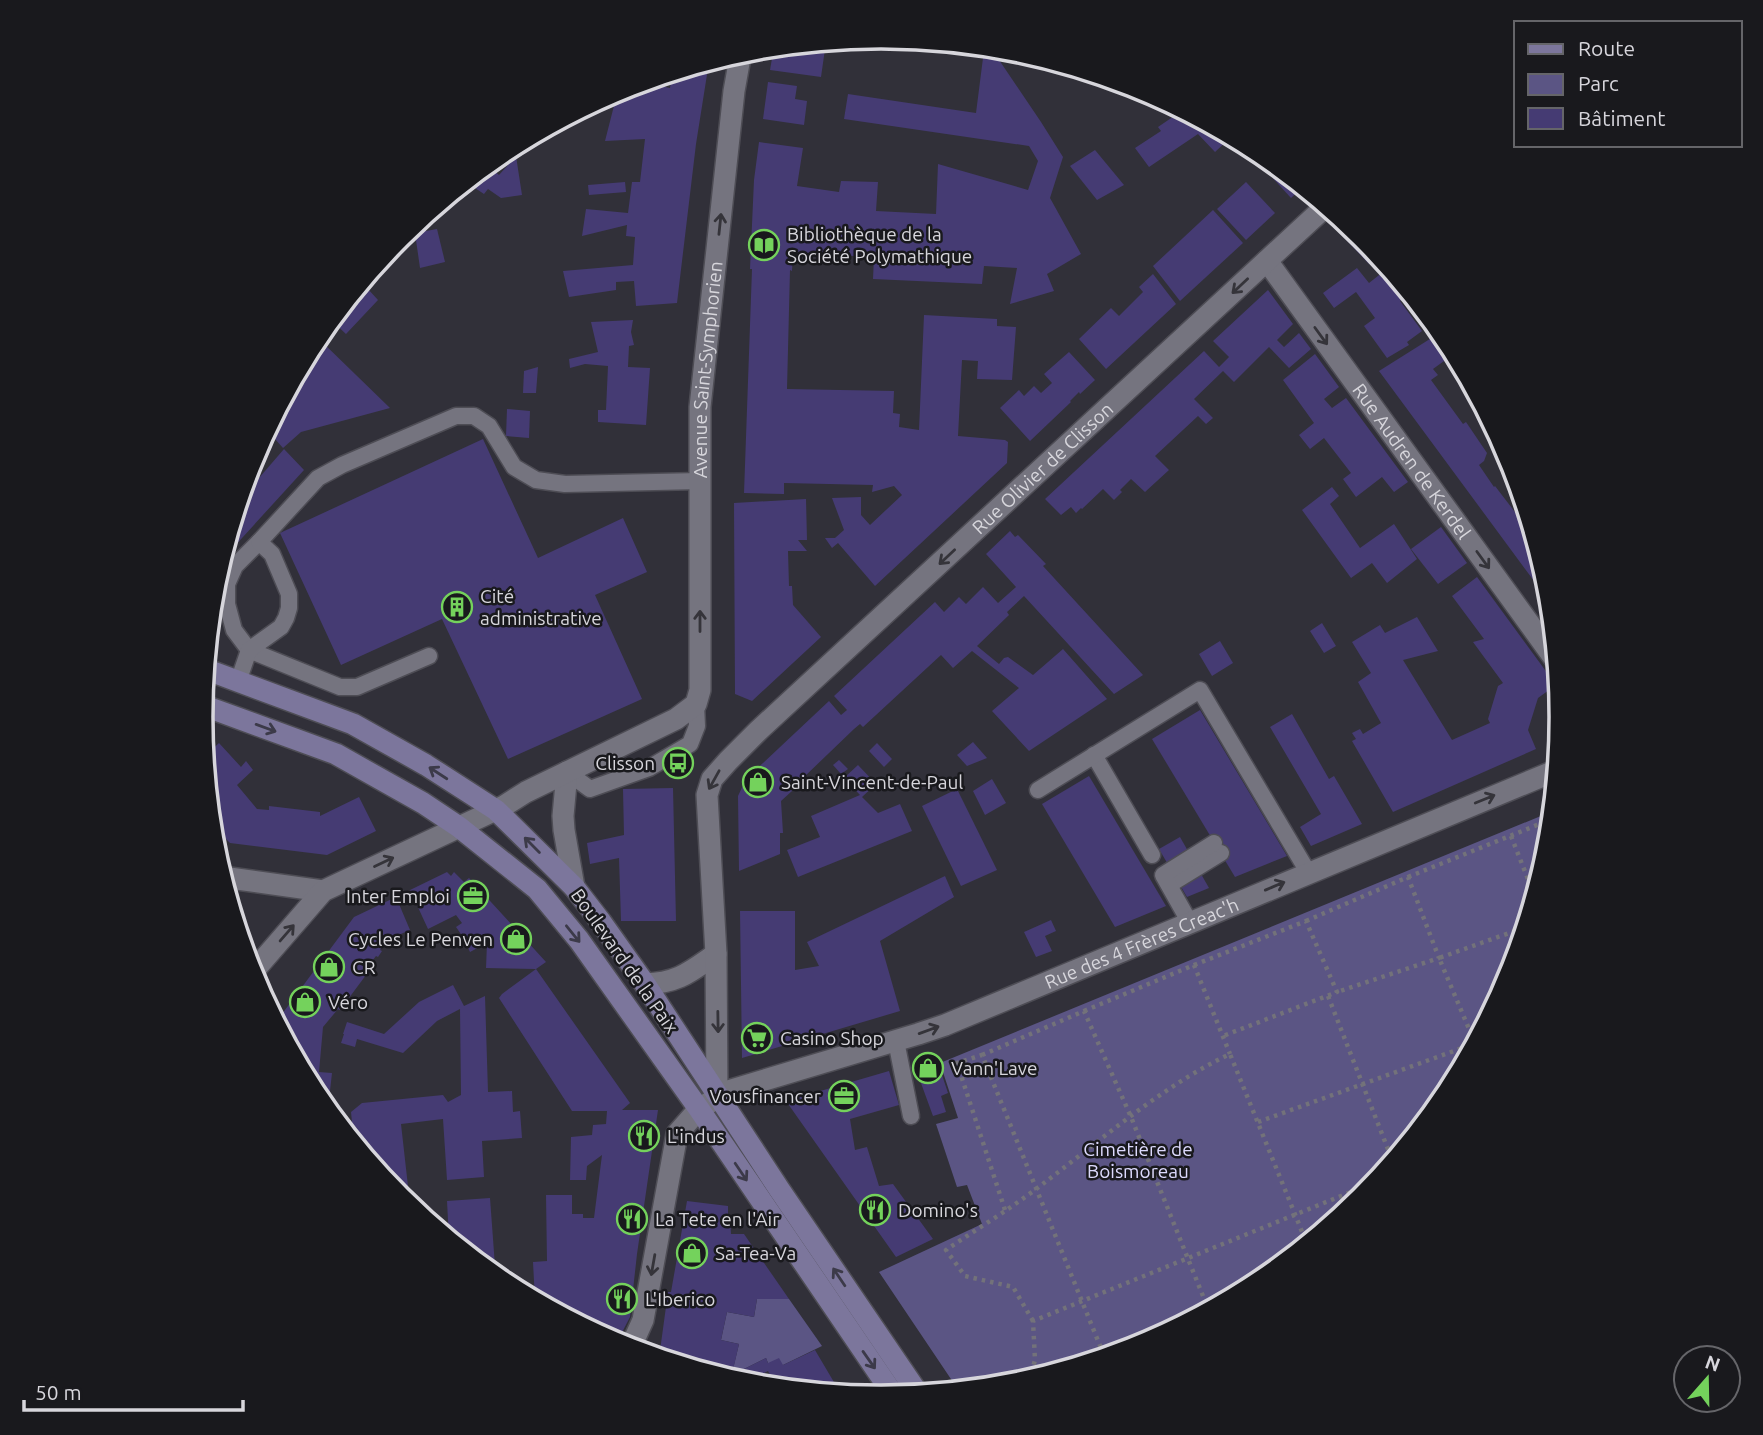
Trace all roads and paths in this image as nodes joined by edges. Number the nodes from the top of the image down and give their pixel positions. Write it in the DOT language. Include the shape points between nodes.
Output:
graph roads {
  1 [pos="739,65"];
  2 [pos="1319,213"];
  3 [pos="1267,261"];
  4 [pos="699,481"];
  5 [pos="259,542"];
  6 [pos="1546,647"];
  7 [pos="249,650"];
  8 [pos="429,656"];
  9 [pos="214,673"];
  10 [pos="238,682"];
  11 [pos="698,697"];
  12 [pos="213,709"];
  13 [pos="1094,755"];
  14 [pos="567,772"];
  15 [pos="1548,774"];
  16 [pos="1038,789"];
  17 [pos="496,810"];
  18 [pos="1541,824"];
  19 [pos="459,827"];
  20 [pos="1511,836"];
  21 [pos="1217,848"];
  22 [pos="1152,855"];
  23 [pos="1308,873"];
  24 [pos="1408,877"];
  25 [pos="233,879"];
  26 [pos="1529,882"];
  27 [pos="574,887"];
  28 [pos="323,891"];
  29 [pos="1306,921"];
  30 [pos="1190,923"];
  31 [pos="1515,931"];
  32 [pos="716,954"];
  33 [pos="1439,958"];
  34 [pos="260,963"];
  35 [pos="1194,965"];
  36 [pos="645,984"];
  37 [pos="1338,992"];
  38 [pos="1328,996"];
  39 [pos="1084,1011"];
  40 [pos="1471,1032"];
  41 [pos="1223,1036"];
  42 [pos="896,1041"];
  43 [pos="1462,1048"];
  44 [pos="1230,1054"];
  45 [pos="982,1055"];
  46 [pos="1363,1085"];
  47 [pos="718,1096"];
  48 [pos="699,1109"];
  49 [pos="911,1116"];
  50 [pos="1131,1117"];
  51 [pos="1258,1122"];
  52 [pos="1389,1152"];
  53 [pos="1037,1188"];
  54 [pos="1353,1191"];
  55 [pos="1005,1210"];
  56 [pos="1295,1214"];
  57 [pos="1303,1235"];
  58 [pos="1187,1259"];
  59 [pos="1083,1301"];
  60 [pos="1205,1302"];
  61 [pos="1033,1321"];
  62 [pos="635,1339"];
  63 [pos="1101,1349"];
  64 [pos="1033,1368"];
  65 [pos="912,1385"];
  66 [pos="887,1386"];
  4 -- 1 [label="street, Avenue Saint-Symphorien, one-way" via="700,407"];
  2 -- 3 [label="street, Rue Olivier de Clisson"];
  3 -- 6 [label="street, Rue Audren de Kerdel, one-way"];
  3 -- 32 [label="street, Rue Olivier de Clisson, one-way" via="712,779 707,795"];
  4 -- 5 [label="lane" via="565,484 537,480 514,467 489,426 474,416 456,416 318,478"];
  11 -- 4 [label="street, Avenue Saint-Symphorien, one-way"];
  5 -- 7 [label="lane" via="235,566 227,584 234,630"];
  5 -- 7 [label="lane" via="272,554 289,594 289,608 281,627"];
  7 -- 8 [label="lane" via="340,687 357,687"];
  7 -- 10 [label="lane"];
  9 -- 10 [label="main road, Boulevard de la Paix"];
  17 -- 10 [label="main road, Boulevard de la Paix, one-way" via="353,724"];
  11 -- 14 [label="street" via="676,719"];
  11 -- 14 [label="lane" via="697,726 690,744 649,768 590,789"];
  12 -- 19 [label="main road, Boulevard de la Paix, one-way" via="336,754"];
  13 -- 16 [label="lane"];
  13 -- 22 [label="lane"];
  13 -- 23 [label="lane" via="1200,690"];
  14 -- 17 [label="street"];
  14 -- 27 [label="street" via="563,816"];
  23 -- 15 [label="street, Rue des 4 Frères Creac'h, one-way"];
  17 -- 19 [label="street"];
  27 -- 17 [label="main road, Boulevard de la Paix, one-way"];
  18 -- 20 [label="path"];
  28 -- 19 [label="street, one-way"];
  19 -- 48 [label="main road, Boulevard de la Paix, one-way" via="537,889 579,940"];
  20 -- 24 [label="path"];
  20 -- 26 [label="path"];
  21 -- 30 [label="lane" via="1169,885"];
  30 -- 23 [label="street, Rue des 4 Frères Creac'h, one-way"];
  24 -- 29 [label="path"];
  24 -- 33 [label="path"];
  25 -- 28 [label="street"];
  27 -- 36 [label="main road, Boulevard de la Paix"];
  34 -- 28 [label="street, one-way"];
  29 -- 35 [label="path"];
  29 -- 37 [label="path"];
  42 -- 30 [label="street, Rue des 4 Frères Creac'h, one-way"];
  31 -- 33 [label="path"];
  32 -- 36 [label="street" via="670,982"];
  32 -- 47 [label="street, one-way"];
  33 -- 37 [label="path"];
  33 -- 40 [label="path"];
  35 -- 39 [label="path"];
  35 -- 41 [label="path"];
  36 -- 47 [label="main road, Boulevard de la Paix"];
  37 -- 38 [label="path"];
  38 -- 41 [label="path"];
  38 -- 46 [label="path"];
  39 -- 45 [label="path"];
  39 -- 50 [label="path"];
  41 -- 44 [label="path"];
  42 -- 47 [label="street, Rue des 4 Frères Creac'h"];
  42 -- 49 [label="lane"];
  43 -- 46 [label="path"];
  44 -- 50 [label="path" via="1204,1066"];
  44 -- 51 [label="path"];
  45 -- 53 [label="path"];
  45 -- 55 [label="path" via="957,1063"];
  46 -- 51 [label="path"];
  46 -- 52 [label="path"];
  47 -- 48 [label="street"];
  65 -- 47 [label="main road, Boulevard de la Paix, one-way"];
  48 -- 62 [label="street, one-way" via="677,1134 643,1320"];
  48 -- 66 [label="main road, Boulevard de la Paix, one-way"];
  50 -- 53 [label="path"];
  50 -- 58 [label="path"];
  51 -- 56 [label="path"];
  53 -- 55 [label="path"];
  53 -- 59 [label="path"];
  54 -- 56 [label="path"];
  55 -- 61 [label="path" via="946,1250 965,1276 1013,1287"];
  56 -- 57 [label="path"];
  56 -- 58 [label="path"];
  58 -- 59 [label="path"];
  58 -- 60 [label="path"];
  59 -- 61 [label="path"];
  59 -- 63 [label="path"];
  61 -- 64 [label="path"];
}
